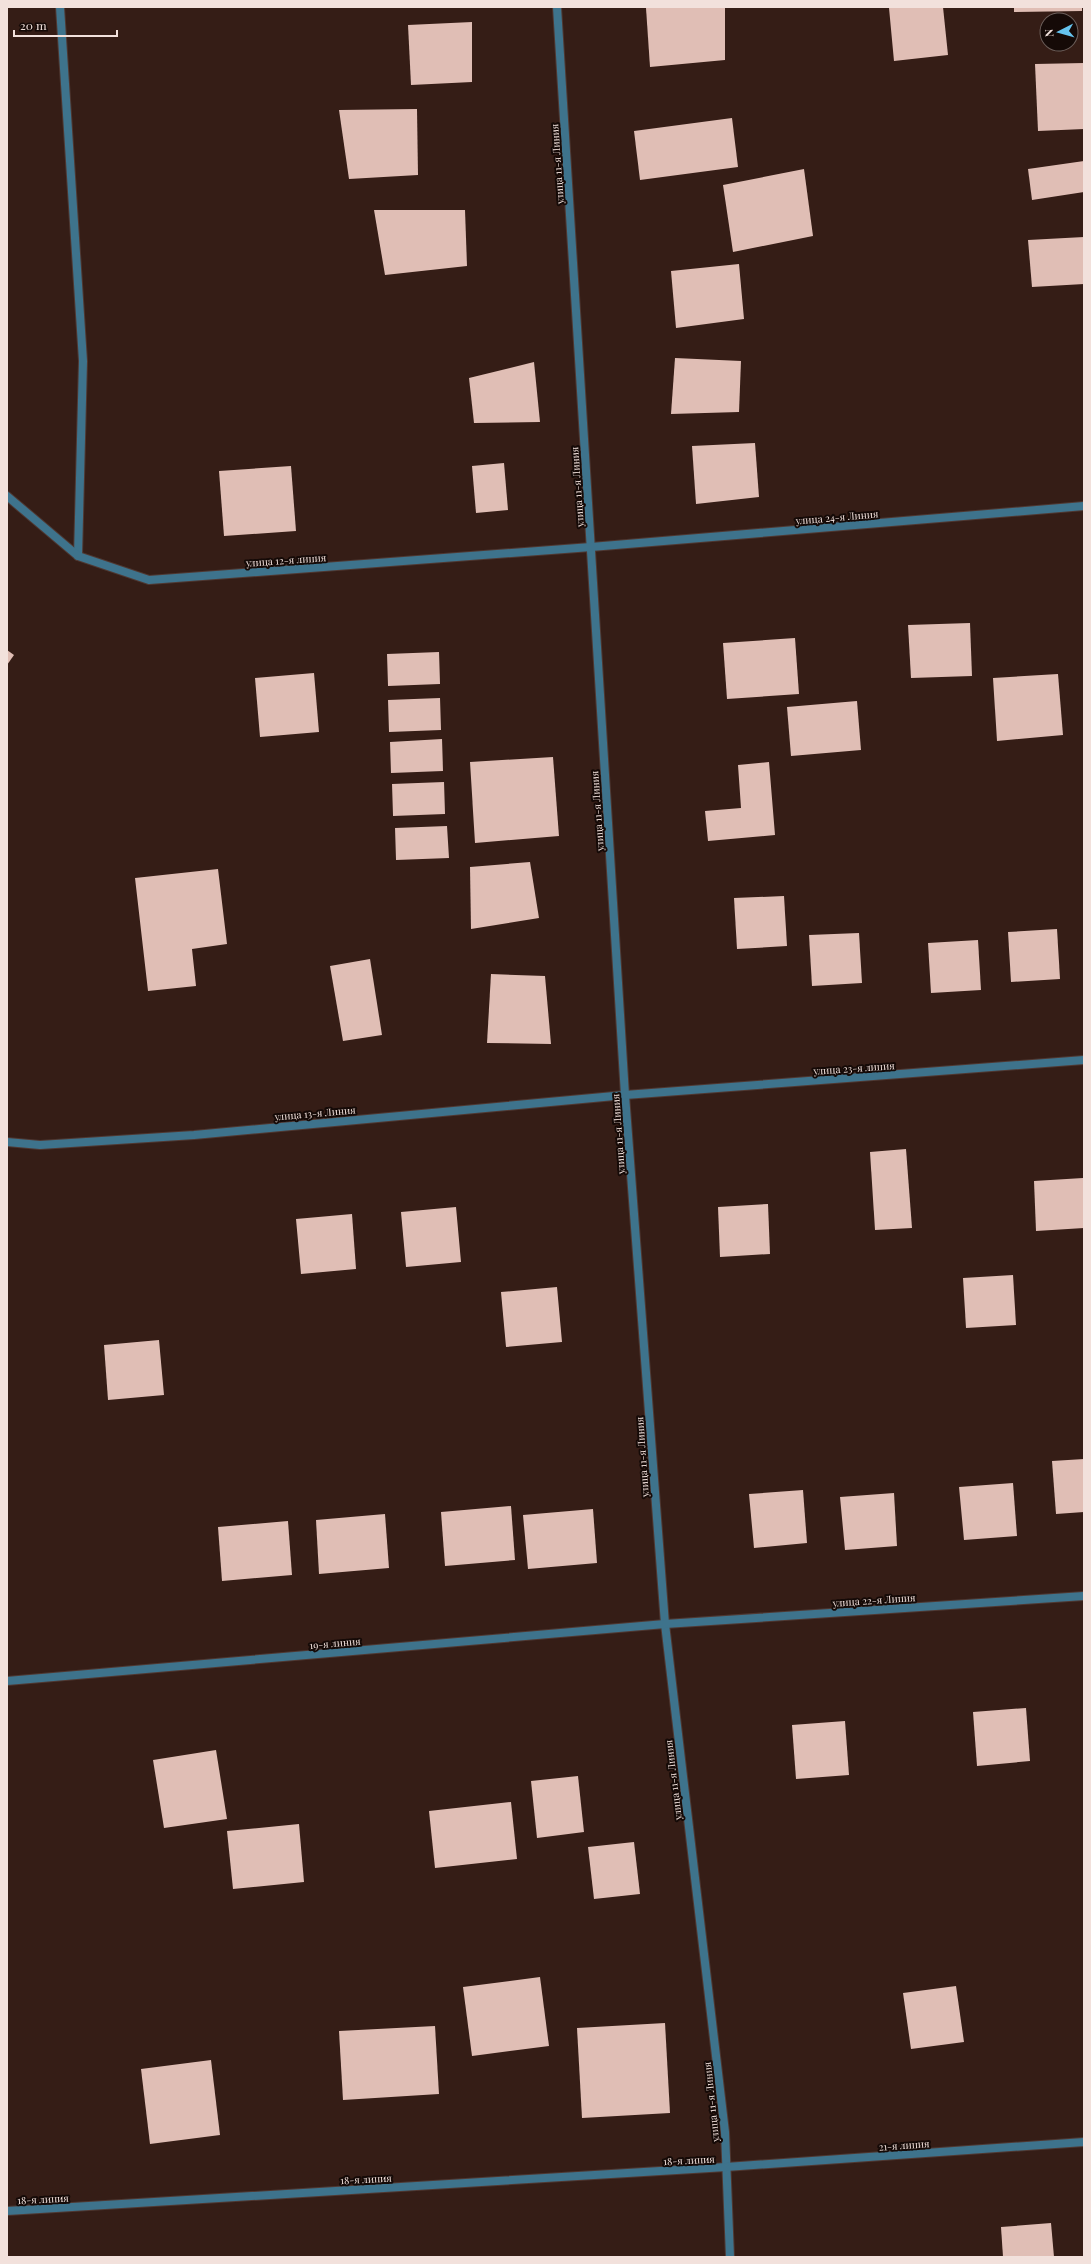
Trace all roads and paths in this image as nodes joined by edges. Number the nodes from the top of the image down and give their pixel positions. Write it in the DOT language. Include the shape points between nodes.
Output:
graph roads {
  1 [pos="60,7"];
  2 [pos="558,7"];
  3 [pos="7,496"];
  4 [pos="1084,506"];
  5 [pos="591,547"];
  6 [pos="78,556"];
  7 [pos="1084,1060"];
  8 [pos="625,1095"];
  9 [pos="7,1142"];
  10 [pos="1084,1596"];
  11 [pos="665,1624"];
  12 [pos="7,1681"];
  13 [pos="1084,2142"];
  14 [pos="726,2167"];
  15 [pos="7,2211"];
  16 [pos="730,2257"];
  1 -- 6 [label="street" via="83,361"];
  2 -- 5 [label="street, улица 11-я Линия"];
  3 -- 6 [label="street, улица 12-я линия"];
  4 -- 5 [label="street, улица 24-я Линия"];
  5 -- 6 [label="street, улица 12-я линия" via="149,580"];
  5 -- 8 [label="street, улица 11-я Линия"];
  7 -- 8 [label="street, улица 23-я линия"];
  8 -- 9 [label="street, улица 13-я Линия" via="186,1135 40,1145"];
  8 -- 11 [label="street, улица 11-я Линия"];
  10 -- 11 [label="street, улица 22-я Линия"];
  11 -- 12 [label="street, 19-я линия"];
  11 -- 14 [label="street, улица 11-я Линия" via="725,2132"];
  13 -- 14 [label="street, 21-я линия"];
  14 -- 15 [label="street, 18-я линия"];
  14 -- 16 [label="street, улица 11-я Линия"];
}
